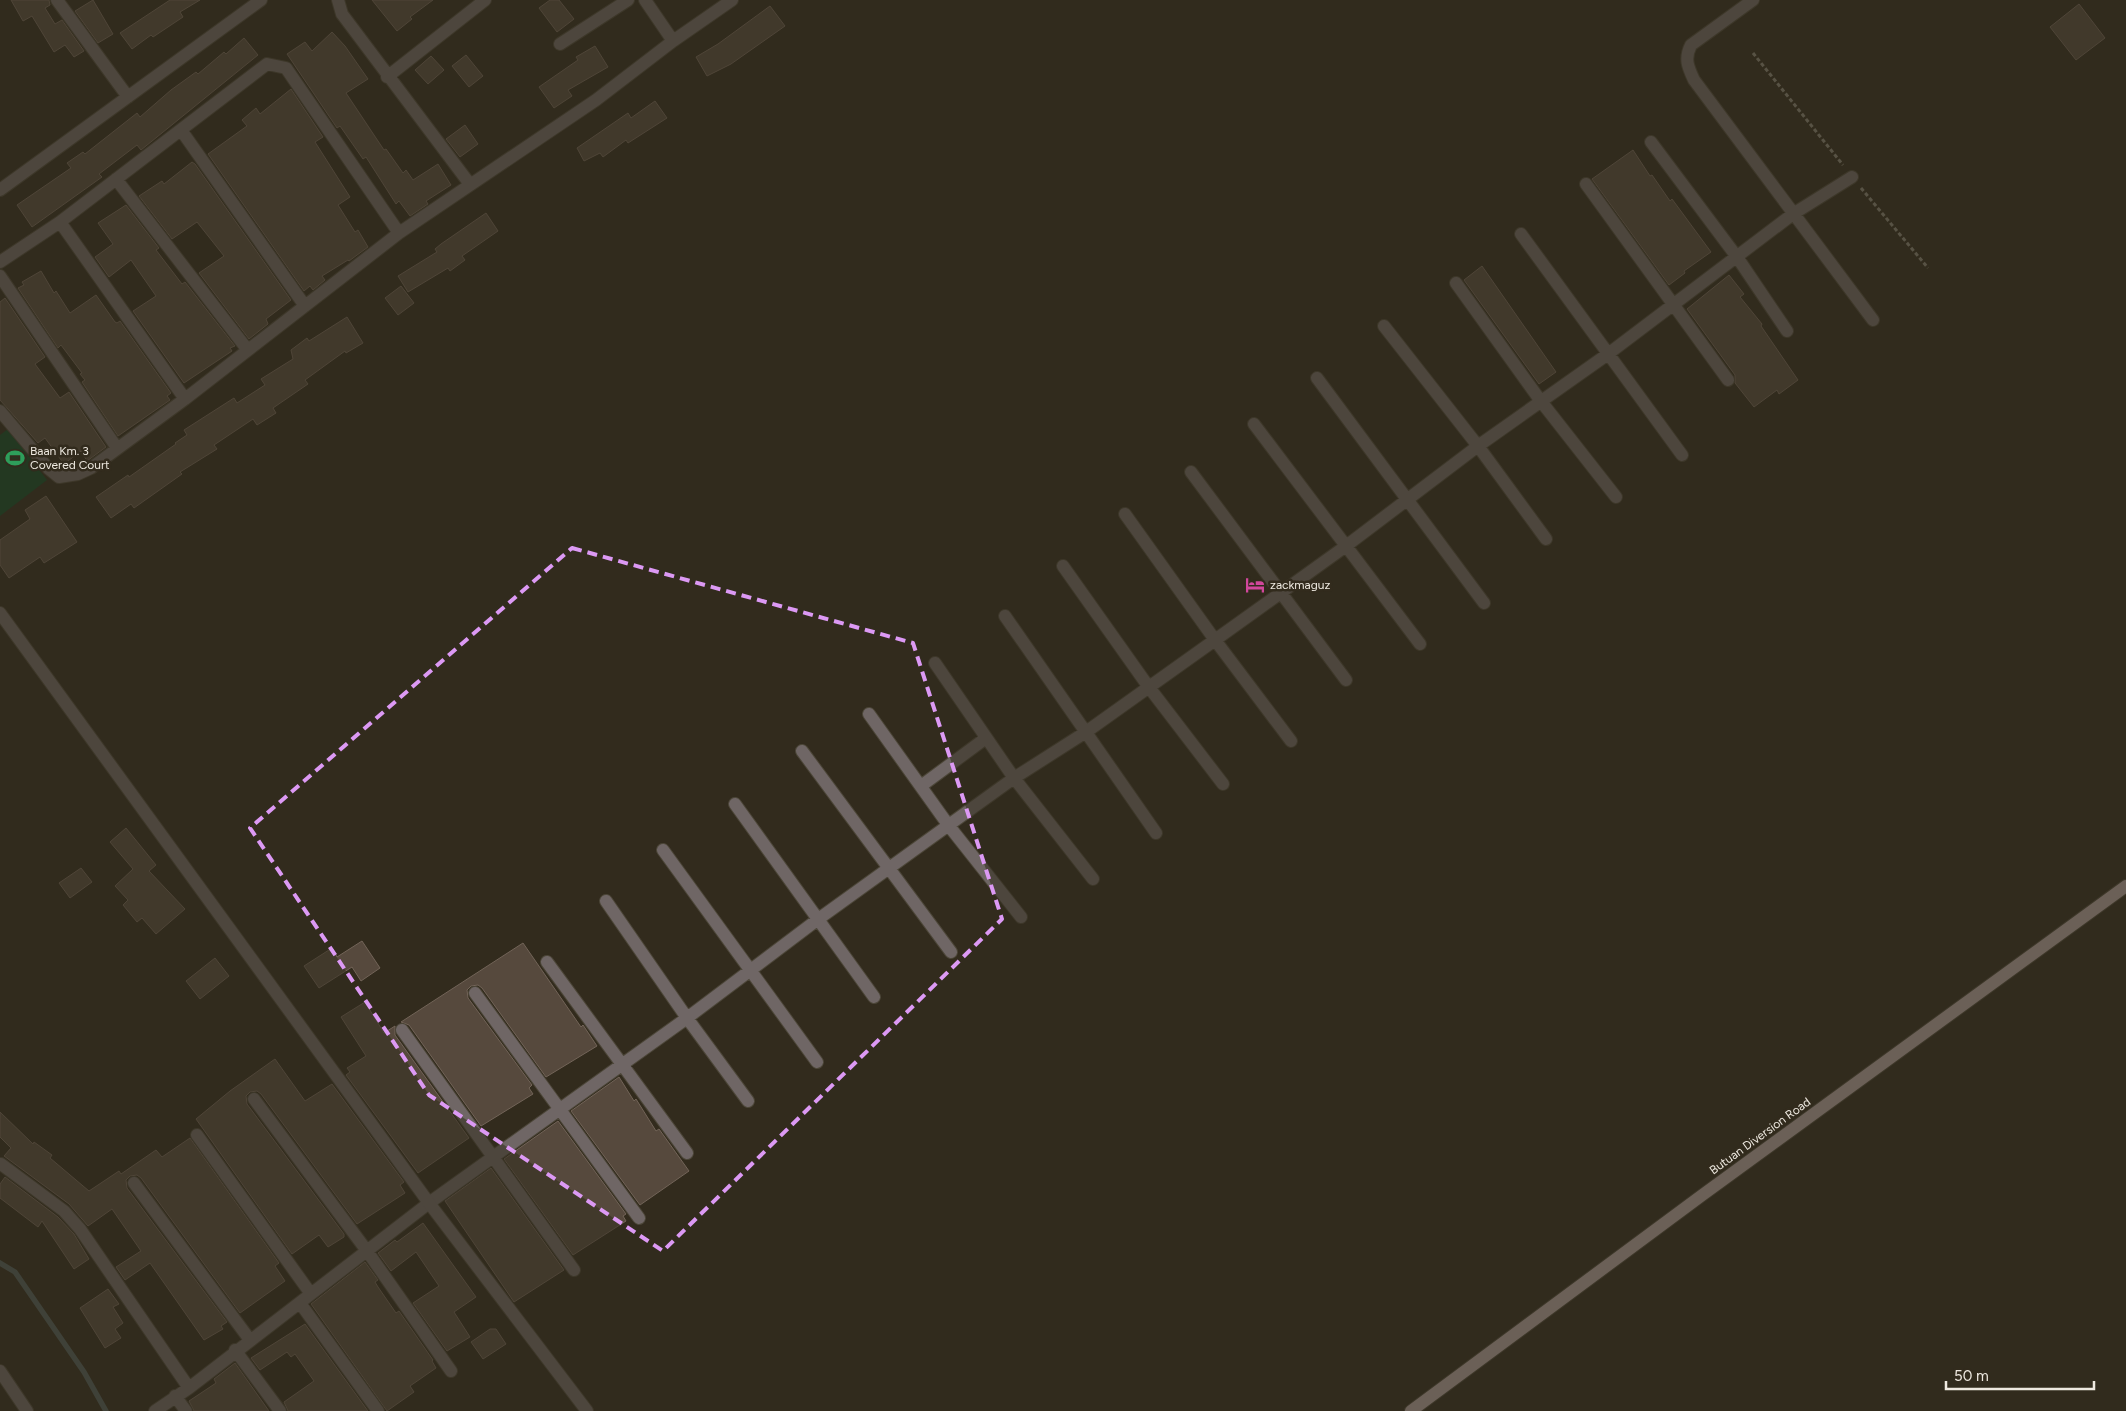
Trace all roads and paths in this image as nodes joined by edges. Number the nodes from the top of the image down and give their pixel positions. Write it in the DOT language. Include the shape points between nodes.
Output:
graph roads {
  1 [pos="58,0"];
  2 [pos="261,0"];
  3 [pos="338,0"];
  4 [pos="485,0"];
  5 [pos="628,0"];
  6 [pos="646,0"];
  7 [pos="732,0"];
  8 [pos="1754,0"];
  9 [pos="673,41"];
  10 [pos="560,44"];
  11 [pos="1753,53"];
  12 [pos="387,77"];
  13 [pos="128,97"];
  14 [pos="181,130"];
  15 [pos="1651,142"];
  16 [pos="1852,176"];
  17 [pos="116,179"];
  18 [pos="469,184"];
  19 [pos="1586,184"];
  20 [pos="0,190"];
  21 [pos="1793,214"];
  22 [pos="60,222"];
  23 [pos="399,233"];
  24 [pos="1521,234"];
  25 [pos="1737,257"];
  26 [pos="0,262"];
  27 [pos="1928,268"];
  28 [pos="0,276"];
  29 [pos="1456,283"];
  30 [pos="1673,305"];
  31 [pos="305,306"];
  32 [pos="1873,320"];
  33 [pos="1384,326"];
  34 [pos="1787,331"];
  35 [pos="247,349"];
  36 [pos="1608,354"];
  37 [pos="1317,378"];
  38 [pos="1728,380"];
  39 [pos="185,399"];
  40 [pos="1540,400"];
  41 [pos="0,411"];
  42 [pos="1254,424"];
  43 [pos="1478,446"];
  44 [pos="117,448"];
  45 [pos="1682,455"];
  46 [pos="1191,472"];
  47 [pos="1616,497"];
  48 [pos="1408,499"];
  49 [pos="1125,514"];
  50 [pos="1546,539"];
  51 [pos="1346,546"];
  52 [pos="1063,566"];
  53 [pos="1280,592"];
  54 [pos="1484,602"];
  55 [pos="0,613"];
  56 [pos="1006,616"];
  57 [pos="1215,640"];
  58 [pos="1420,644"];
  59 [pos="935,663"];
  60 [pos="1346,680"];
  61 [pos="1148,686"];
  62 [pos="869,714"];
  63 [pos="1086,732"];
  64 [pos="986,738"];
  65 [pos="1291,741"];
  66 [pos="802,751"];
  67 [pos="1014,778"];
  68 [pos="1223,784"];
  69 [pos="921,786"];
  70 [pos="735,804"];
  71 [pos="949,826"];
  72 [pos="1156,833"];
  73 [pos="663,850"];
  74 [pos="888,868"];
  75 [pos="1093,879"];
  76 [pos="2126,886"];
  77 [pos="606,901"];
  78 [pos="1022,917"];
  79 [pos="817,920"];
  80 [pos="951,952"];
  81 [pos="547,962"];
  82 [pos="750,970"];
  83 [pos="475,993"];
  84 [pos="874,997"];
  85 [pos="686,1018"];
  86 [pos="402,1030"];
  87 [pos="817,1062"];
  88 [pos="622,1065"];
  89 [pos="254,1099"];
  90 [pos="748,1101"];
  91 [pos="560,1110"];
  92 [pos="197,1135"];
  93 [pos="687,1153"];
  94 [pos="494,1156"];
  95 [pos="1,1164"];
  96 [pos="134,1183"];
  97 [pos="430,1203"];
  98 [pos="639,1218"];
  99 [pos="367,1250"];
  100 [pos="574,1270"];
  101 [pos="311,1294"];
  102 [pos="300,1303"];
  103 [pos="250,1340"];
  104 [pos="235,1350"];
  105 [pos="451,1370"];
  106 [pos="0,1371"];
  107 [pos="189,1388"];
  108 [pos="175,1396"];
  109 [pos="27,1411"];
  110 [pos="155,1411"];
  111 [pos="186,1411"];
  112 [pos="280,1411"];
  113 [pos="378,1411"];
  114 [pos="587,1411"];
  115 [pos="1411,1411"];
  1 -- 13 [label="street"];
  2 -- 13 [label="street"];
  3 -- 12 [label="street" via="342,14"];
  4 -- 12 [label="street"];
  5 -- 10 [label="street"];
  6 -- 9 [label="street"];
  7 -- 9 [label="street"];
  8 -- 21 [label="street" via="1691,46 1687,54 1688,66 1694,80"];
  9 -- 18 [label="street" via="596,100"];
  11 -- 16 [label="path"];
  12 -- 18 [label="street"];
  13 -- 20 [label="street"];
  14 -- 17 [label="street"];
  14 -- 23 [label="street" via="267,64 286,68"];
  14 -- 31 [label="street"];
  15 -- 25 [label="street"];
  16 -- 21 [label="street"];
  16 -- 27 [label="path"];
  17 -- 22 [label="street"];
  17 -- 35 [label="street"];
  18 -- 23 [label="street"];
  19 -- 30 [label="street"];
  21 -- 25 [label="street"];
  21 -- 32 [label="street"];
  22 -- 26 [label="street"];
  22 -- 39 [label="street"];
  23 -- 31 [label="street"];
  24 -- 36 [label="street"];
  25 -- 30 [label="street"];
  25 -- 34 [label="street"];
  28 -- 44 [label="street"];
  29 -- 40 [label="street"];
  30 -- 36 [label="street"];
  30 -- 38 [label="street"];
  31 -- 35 [label="street"];
  33 -- 43 [label="street"];
  35 -- 39 [label="street"];
  36 -- 40 [label="street"];
  36 -- 45 [label="street"];
  37 -- 48 [label="street"];
  39 -- 44 [label="street"];
  40 -- 43 [label="street"];
  40 -- 47 [label="street"];
  41 -- 44 [label="street" via="58,477 72,476 91,468"];
  42 -- 51 [label="street"];
  43 -- 48 [label="street"];
  43 -- 50 [label="street"];
  46 -- 53 [label="street"];
  48 -- 51 [label="street"];
  48 -- 54 [label="street"];
  49 -- 57 [label="street"];
  51 -- 53 [label="street"];
  51 -- 58 [label="street"];
  52 -- 61 [label="street"];
  53 -- 57 [label="street"];
  53 -- 60 [label="street"];
  55 -- 97 [label="street"];
  56 -- 63 [label="street"];
  57 -- 61 [label="street"];
  57 -- 65 [label="street"];
  59 -- 64 [label="street"];
  61 -- 63 [label="street"];
  61 -- 68 [label="street"];
  62 -- 69 [label="street"];
  63 -- 67 [label="street"];
  63 -- 72 [label="street"];
  64 -- 67 [label="street"];
  64 -- 69 [label="street"];
  66 -- 74 [label="street"];
  67 -- 71 [label="street"];
  67 -- 75 [label="street"];
  69 -- 71 [label="street"];
  70 -- 79 [label="street"];
  71 -- 74 [label="street"];
  71 -- 78 [label="street"];
  73 -- 82 [label="street"];
  74 -- 79 [label="street"];
  74 -- 80 [label="street"];
  76 -- 115 [label="main road, Butuan Diversion Road"];
  77 -- 85 [label="street"];
  79 -- 82 [label="street"];
  79 -- 84 [label="street"];
  81 -- 88 [label="street"];
  82 -- 85 [label="street"];
  82 -- 87 [label="street"];
  83 -- 91 [label="street"];
  85 -- 88 [label="street"];
  85 -- 90 [label="street"];
  86 -- 94 [label="street"];
  88 -- 91 [label="street"];
  88 -- 93 [label="street"];
  89 -- 99 [label="street"];
  91 -- 94 [label="street"];
  91 -- 98 [label="street"];
  92 -- 101 [label="street"];
  94 -- 97 [label="street"];
  94 -- 100 [label="street"];
  95 -- 107 [label="street" via="64,1211 80,1229"];
  96 -- 103 [label="street"];
  97 -- 99 [label="street"];
  97 -- 114 [label="street"];
  99 -- 101 [label="street"];
  99 -- 105 [label="street"];
  101 -- 102 [label="street"];
  102 -- 103 [label="street"];
  102 -- 113 [label="street"];
  103 -- 104 [label="street"];
  104 -- 107 [label="street"];
  104 -- 112 [label="street"];
  106 -- 109 [label="street"];
  107 -- 108 [label="street"];
  108 -- 110 [label="street"];
  108 -- 111 [label="street"];
}
